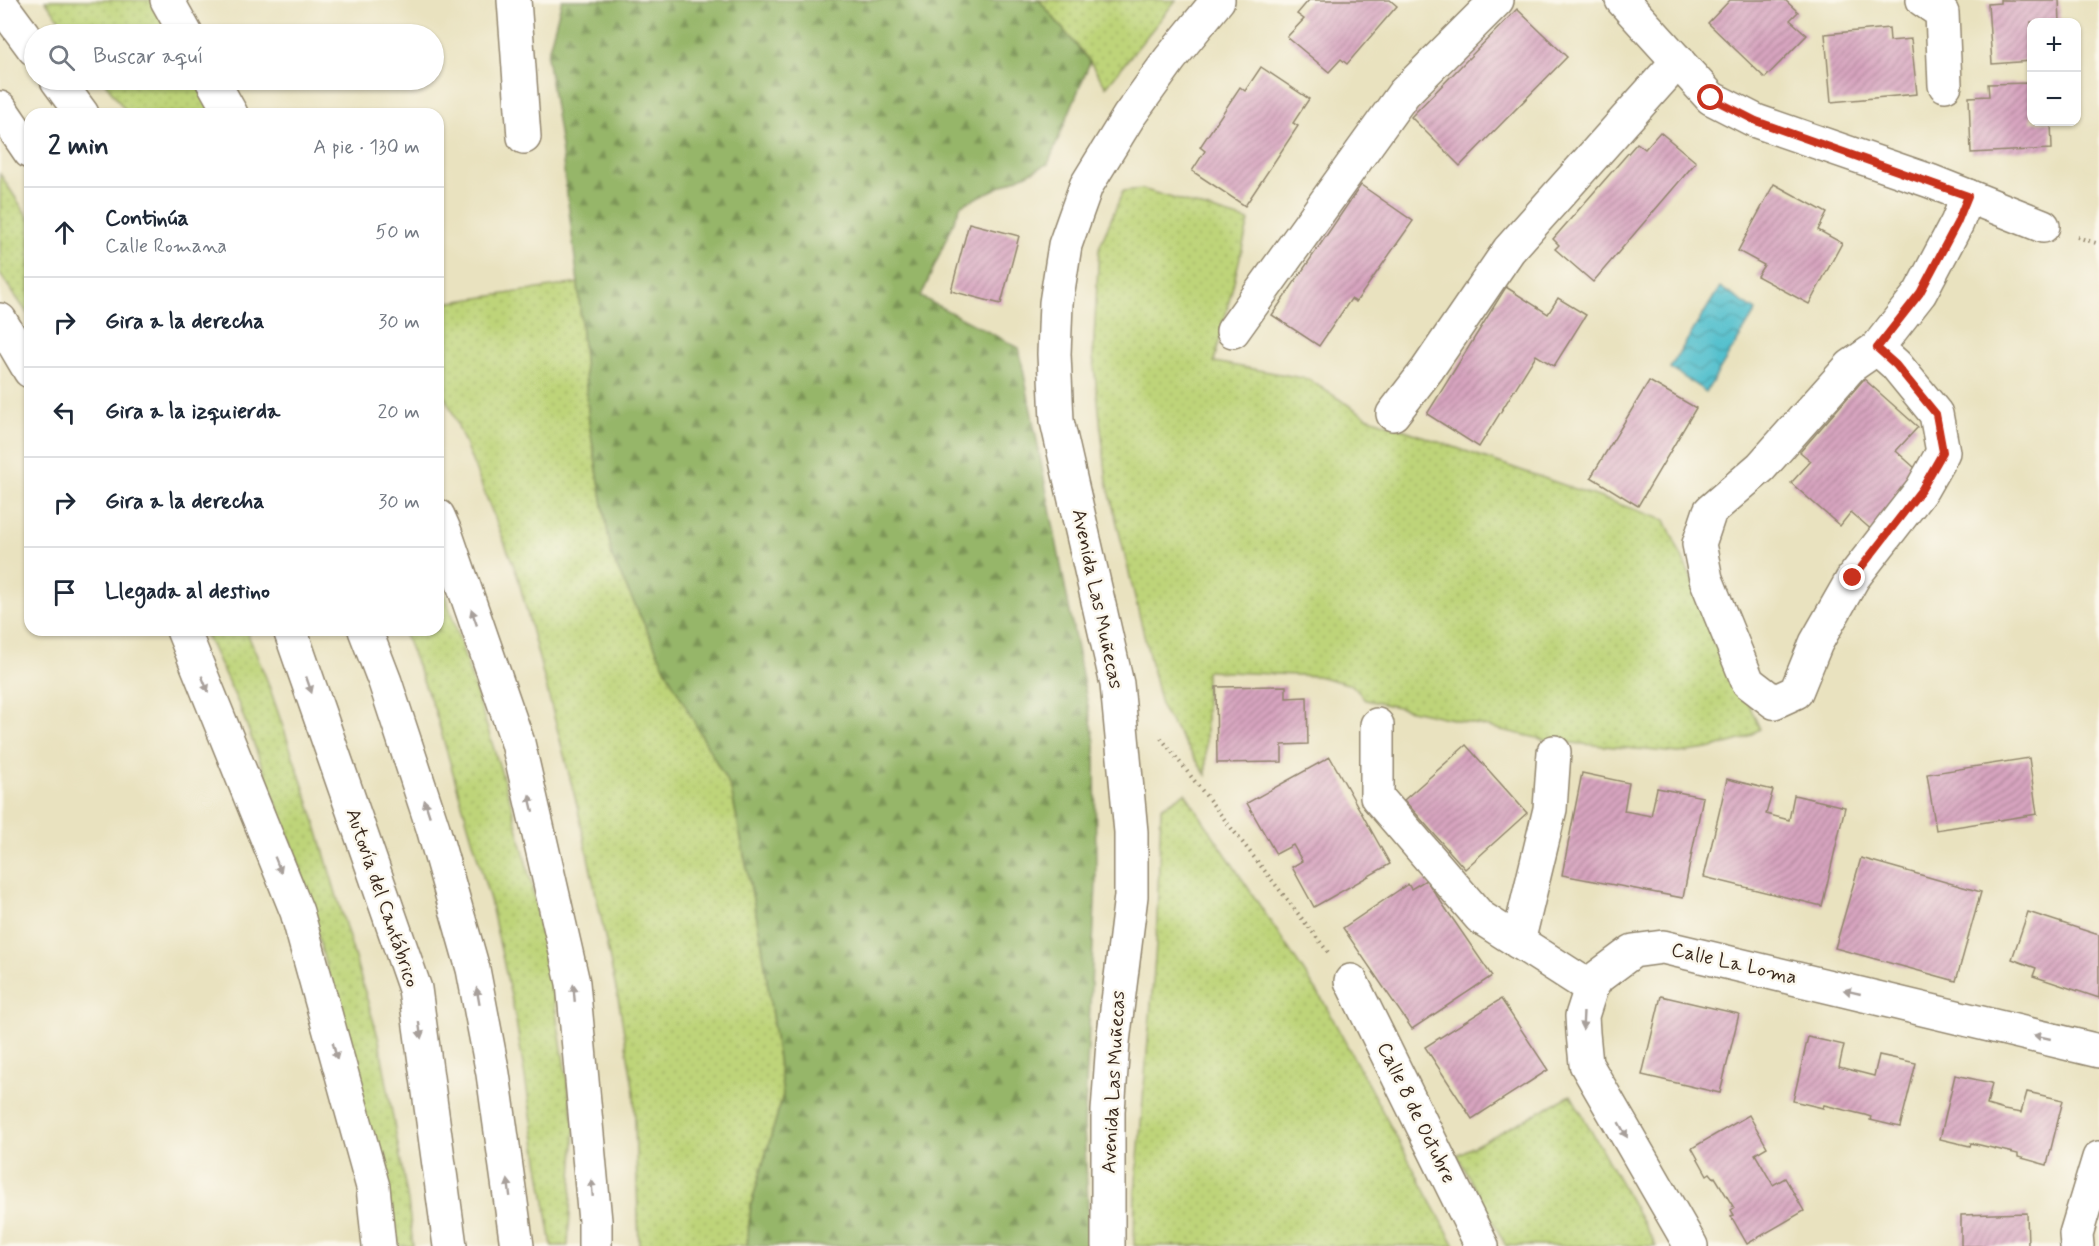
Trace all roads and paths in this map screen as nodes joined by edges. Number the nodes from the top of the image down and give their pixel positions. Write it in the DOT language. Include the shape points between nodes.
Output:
graph roads {
  1 [pos="167,0"];
  2 [pos="514,0"];
  3 [pos="1218,0"];
  4 [pos="1497,0"];
  5 [pos="1622,0"];
  6 [pos="1923,0"];
  7 [pos="0,3"];
  8 [pos="180,24"];
  9 [pos="24,35"];
  10 [pos="1678,61"];
  11 [pos="1945,85"];
  12 [pos="64,90"];
  13 [pos="218,90"];
  14 [pos="0,108"];
  15 [pos="78,108"];
  16 [pos="228,108"];
  17 [pos="524,136"];
  18 [pos="24,143"];
  19 [pos="1968,196"];
  20 [pos="2043,226"];
  21 [pos="0,320"];
  22 [pos="1233,331"];
  23 [pos="1877,348"];
  24 [pos="24,361"];
  25 [pos="1393,414"];
  26 [pos="444,530"];
  27 [pos="185,636"];
  28 [pos="292,636"];
  29 [pos="367,636"];
  30 [pos="1377,725"];
  31 [pos="1154,730"];
  32 [pos="1554,752"];
  33 [pos="1518,942"];
  34 [pos="1351,981"];
  35 [pos="1591,988"];
  36 [pos="2099,1051"];
  37 [pos="2099,1158"];
  38 [pos="379,1246"];
  39 [pos="450,1246"];
  40 [pos="517,1246"];
  41 [pos="595,1246"];
  42 [pos="1108,1246"];
  43 [pos="1482,1246"];
  44 [pos="1691,1246"];
  45 [pos="2077,1246"];
  1 -- 8 [label="main road"];
  2 -- 17 [label="main road"];
  3 -- 42 [label="main road, Avenida Las Muñecas" via="1129,116 1086,186 1065,245 1056,303 1057,421 1118,684 1131,832 1131,896 1109,1099"];
  4 -- 22 [label="main road" via="1404,93"];
  5 -- 10 [label="main road"];
  6 -- 11 [label="main road" via="1942,13"];
  7 -- 9 [label="main road"];
  10 -- 19 [label="main road" via="1711,98 1756,121"];
  10 -- 25 [label="main road" via="1509,250"];
  12 -- 15 [label="main road"];
  13 -- 16 [label="main road"];
  14 -- 18 [label="main road"];
  19 -- 20 [label="main road"];
  19 -- 23 [label="main road" via="1920,293"];
  21 -- 24 [label="main road"];
  23 -- 23 [label="main road" via="1851,366 1761,467 1710,511 1699,544 1706,579 1748,682 1774,702 1796,692 1816,643 1853,578 1922,489 1943,452 1936,414"];
  41 -- 26 [label="main road, one-way" via="573,983 518,743"];
  27 -- 38 [label="main road, one-way" via="297,912 373,1186"];
  28 -- 39 [label="main road, Autovía del Cantábrico, one-way" via="415,989"];
  40 -- 29 [label="main road, one-way" via="493,1074 473,969 434,828"];
  30 -- 33 [label="main road" via="1377,798 1480,917"];
  31 -- 34 [label="path"];
  32 -- 33 [label="main road" via="1550,809"];
  33 -- 35 [label="main road"];
  34 -- 43 [label="main road, Calle 8 de Octubre"];
  36 -- 35 [label="main road, Calle La Loma, one-way" via="1663,947 1633,951 1598,977"];
  35 -- 44 [label="main road, Calle La Loma, one-way" via="1582,1016 1586,1064"];
  37 -- 45 [label="main road" via="2076,1234"];
}
